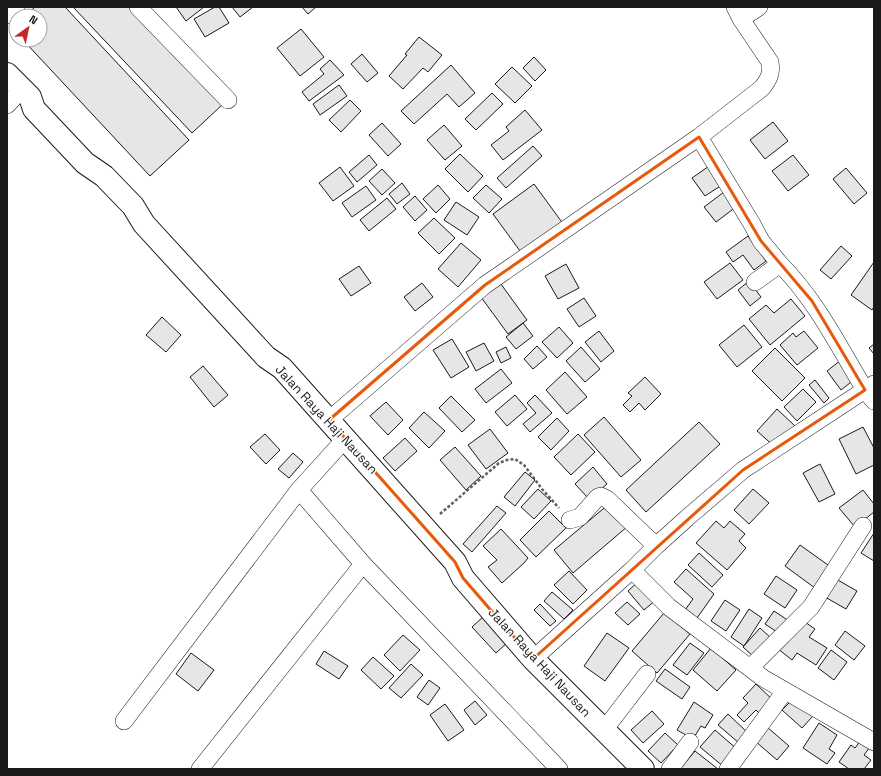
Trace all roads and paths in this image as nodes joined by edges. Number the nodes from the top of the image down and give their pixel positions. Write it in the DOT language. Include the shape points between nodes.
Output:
graph roads {
  1 [pos="16,7"];
  2 [pos="138,7"];
  3 [pos="759,7"];
  4 [pos="738,13"];
  5 [pos="7,15"];
  6 [pos="14,82"];
  7 [pos="228,100"];
  8 [pos="7,105"];
  9 [pos="699,137"];
  10 [pos="780,264"];
  11 [pos="755,282"];
  12 [pos="871,392"];
  13 [pos="328,420"];
  14 [pos="346,438"];
  15 [pos="299,490"];
  16 [pos="437,517"];
  17 [pos="570,520"];
  18 [pos="863,526"];
  19 [pos="656,546"];
  20 [pos="363,564"];
  21 [pos="632,570"];
  22 [pos="533,659"];
  23 [pos="750,668"];
  24 [pos="647,674"];
  25 [pos="785,691"];
  26 [pos="124,721"];
  27 [pos="604,730"];
  28 [pos="690,742"];
  29 [pos="874,742"];
  30 [pos="200,769"];
  31 [pos="559,769"];
  32 [pos="643,769"];
  33 [pos="670,769"];
  34 [pos="728,769"];
  1 -- 5 [label="street"];
  2 -- 7 [label="street"];
  3 -- 4 [label="street"];
  4 -- 9 [label="street" via="770,62 772,70 762,88"];
  6 -- 8 [label="street"];
  6 -- 13 [label="street, Jalan Raya Haji Nausan" via="30,98 34,109 85,163 104,176 133,206 144,224 266,356 282,368"];
  9 -- 10 [label="street" via="761,241"];
  9 -- 13 [label="street" via="485,285"];
  10 -- 11 [label="street"];
  10 -- 12 [label="street" via="812,301"];
  12 -- 19 [label="street" via="743,470"];
  13 -- 14 [label="street, Jalan Raya Haji Nausan"];
  14 -- 15 [label="street"];
  14 -- 22 [label="street, Jalan Raya Haji Nausan" via="455,562 463,578"];
  15 -- 20 [label="street"];
  15 -- 26 [label="street"];
  16 -- 17 [label="path" via="499,463 515,459 524,465"];
  17 -- 19 [label="street" via="580,517 601,496"];
  18 -- 23 [label="street" via="811,607"];
  19 -- 21 [label="street"];
  20 -- 30 [label="street"];
  20 -- 31 [label="street"];
  21 -- 22 [label="street"];
  21 -- 23 [label="street" via="669,607"];
  22 -- 27 [label="street, Jalan Raya Haji Nausan"];
  23 -- 25 [label="street"];
  24 -- 27 [label="street"];
  25 -- 29 [label="street"];
  25 -- 34 [label="street"];
  27 -- 32 [label="street, Jalan Raya Haji Nausan"];
  28 -- 33 [label="street"];
}
